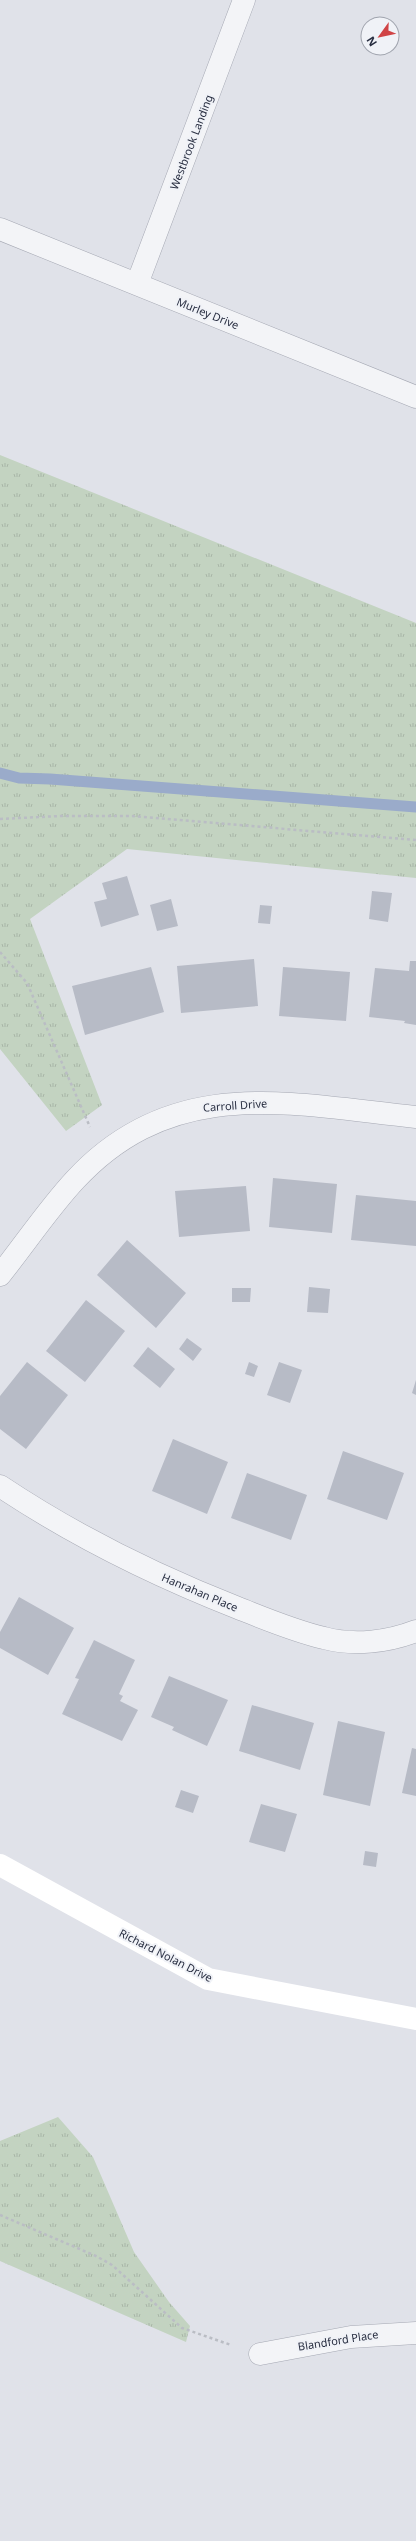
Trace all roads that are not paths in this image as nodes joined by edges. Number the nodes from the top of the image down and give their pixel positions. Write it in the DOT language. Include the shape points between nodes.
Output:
graph roads {
  1 [pos="244,0"];
  2 [pos="0,230"];
  3 [pos="137,284"];
  4 [pos="416,398"];
  5 [pos="416,1117"];
  6 [pos="0,1275"];
  7 [pos="0,1486"];
  8 [pos="416,1631"];
  9 [pos="0,1865"];
  10 [pos="416,2019"];
  11 [pos="416,2332"];
  12 [pos="260,2354"];
  1 -- 3 [label="street, Westbrook Landing"];
  2 -- 3 [label="street, Murley Drive"];
  3 -- 4 [label="street, Murley Drive"];
  5 -- 6 [label="street, Carroll Drive" via="271,1102 216,1104 167,1117 144,1128 108,1152 75,1180"];
  7 -- 8 [label="street, Hanrahan Place" via="70,1530 168,1580 298,1630 324,1639 352,1642 380,1641"];
  9 -- 10 [label="main road, Richard Nolan Drive" via="208,1979"];
  11 -- 12 [label="street, Blandford Place" via="351,2337"];
}
